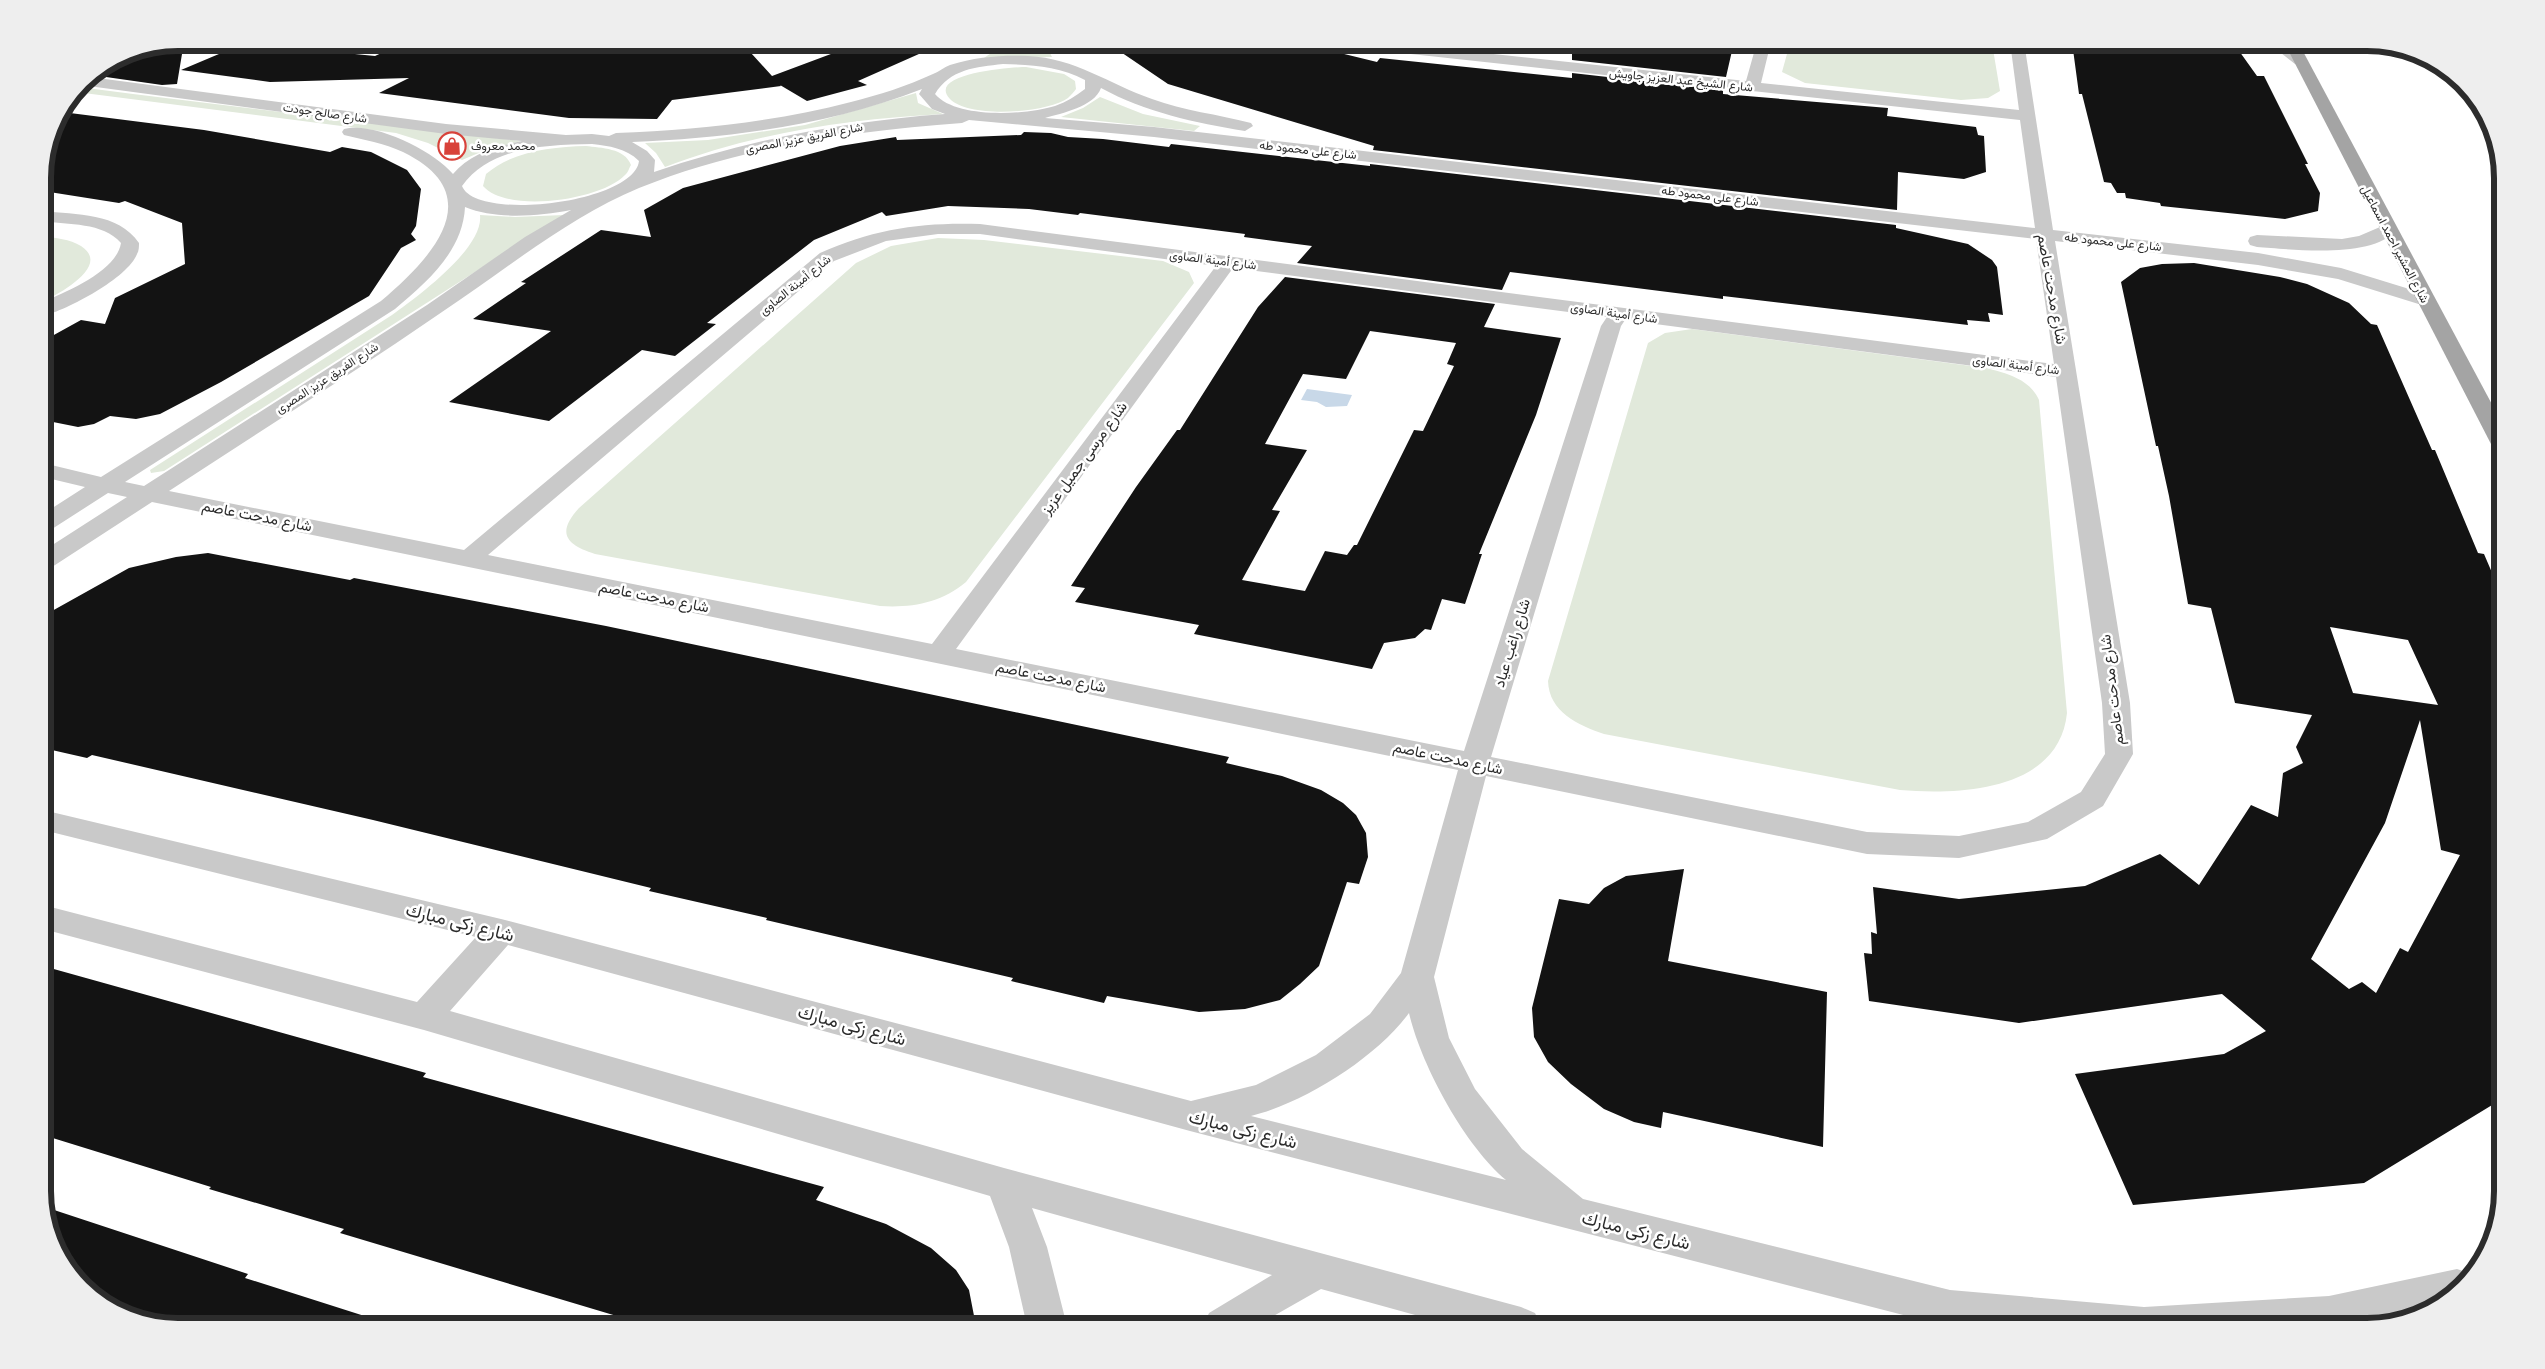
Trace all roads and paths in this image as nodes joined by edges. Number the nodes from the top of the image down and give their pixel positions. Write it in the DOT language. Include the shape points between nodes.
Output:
graph roads {
  1 [pos="1418,51"];
  2 [pos="1516,51"];
  3 [pos="1762,51"];
  4 [pos="2018,51"];
  5 [pos="2286,51"];
  6 [pos="2295,51"];
  7 [pos="983,52"];
  8 [pos="1064,53"];
  9 [pos="2300,61"];
  10 [pos="1509,62"];
  11 [pos="1074,67"];
  12 [pos="953,70"];
  13 [pos="937,78"];
  14 [pos="1092,78"];
  15 [pos="95,82"];
  16 [pos="1752,88"];
  17 [pos="2026,116"];
  18 [pos="987,117"];
  19 [pos="307,127"];
  20 [pos="592,139"];
  21 [pos="566,140"];
  22 [pos="1574,163"];
  23 [pos="620,190"];
  24 [pos="455,191"];
  25 [pos="52,217"];
  26 [pos="2041,220"];
  27 [pos="2387,229"];
  28 [pos="2236,238"];
  29 [pos="1228,262"];
  30 [pos="2425,300"];
  31 [pos="52,305"];
  32 [pos="1619,314"];
  33 [pos="2067,372"];
  34 [pos="2493,428"];
  35 [pos="52,472"];
  36 [pos="104,485"];
  37 [pos="148,494"];
  38 [pos="52,518"];
  39 [pos="52,556"];
  40 [pos="469,559"];
  41 [pos="939,654"];
  42 [pos="1475,763"];
  43 [pos="52,822"];
  44 [pos="52,919"];
  45 [pos="501,931"];
  46 [pos="1417,977"];
  47 [pos="424,1017"];
  48 [pos="1190,1116"];
  49 [pos="1004,1184"];
  50 [pos="1574,1214"];
  51 [pos="1317,1271"];
  52 [pos="2446,1289"];
  53 [pos="1045,1318"];
  54 [pos="1235,1318"];
  55 [pos="1491,1318"];
  56 [pos="2053,1318"];
  57 [pos="2279,1318"];
  1 -- 10 [label="street, شارع الشيخ عبد العزيز جاويش"];
  2 -- 10 [label="street"];
  3 -- 16 [label="street"];
  4 -- 17 [label="street, شارع مدحت عاصم"];
  5 -- 9 [label="street"];
  6 -- 9 [label="main road, شارع المشير احمد اسماعيل"];
  7 -- 12 [label="street"];
  8 -- 11 [label="street"];
  9 -- 27 [label="main road, شارع المشير احمد اسماعيل"];
  10 -- 16 [label="street, شارع الشيخ عبد العزيز جاويش"];
  11 -- 12 [label="street" via="1019,60 975,64"];
  11 -- 14 [label="street, شارع على محمود طه"];
  12 -- 13 [label="street, شارع الفريق عزيز المصرى"];
  13 -- 18 [label="street" via="929,86 927,94 932,102 961,114"];
  13 -- 20 [label="street, شارع الفريق عزيز المصرى" via="879,100 786,122 722,131"];
  14 -- 18 [label="street" via="1093,90 1081,101 1057,110 1025,116"];
  14 -- 22 [label="street, شارع على محمود طه" via="1148,104 1229,124"];
  15 -- 21 [label="street, شارع صالح جودت" via="446,129"];
  16 -- 17 [label="street, شارع الشيخ عبد العزيز جاويش"];
  17 -- 26 [label="street, شارع مدحت عاصم"];
  18 -- 23 [label="street, شارع الفريق عزيز المصرى" via="923,120 801,136 692,164"];
  18 -- 26 [label="street, شارع على محمود طه"];
  19 -- 24 [label="street, شارع صالح جودت" via="365,134 400,144 442,169"];
  20 -- 21 [label="street"];
  20 -- 23 [label="street" via="638,150 648,160 644,173"];
  21 -- 24 [label="street" via="518,147 477,162 460,174"];
  23 -- 24 [label="street" via="578,204 522,210 474,205"];
  23 -- 37 [label="street, شارع الفريق عزيز المصرى" via="532,241 434,309"];
  24 -- 36 [label="street, شارع الفريق عزيز المصرى" via="457,215 451,235 417,281 395,299"];
  25 -- 31 [label="street" via="106,225 121,231 130,240 131,250 124,262 109,275"];
  26 -- 30 [label="street, شارع على محمود طه" via="2298,264 2357,278"];
  26 -- 33 [label="street, شارع مدحت عاصم"];
  27 -- 28 [label="street" via="2365,240 2333,244"];
  27 -- 30 [label="main road, شارع المشير احمد اسماعيل"];
  29 -- 32 [label="street, شارع أمينة الصاوى"];
  29 -- 40 [label="street, شارع أمينة الصاوى" via="980,229 898,231 858,242 827,257 811,270"];
  29 -- 41 [label="street, شارع مرسى جميل عزيز"];
  30 -- 34 [label="main road, شارع المشير احمد اسماعيل"];
  32 -- 33 [label="street, شارع أمينة الصاوى"];
  32 -- 42 [label="street, شارع راغب عياد" via="1611,326"];
  33 -- 42 [label="street, شارع مدحت عاصم" via="2116,703 2119,754 2092,799 2036,831 1959,848 1867,843"];
  35 -- 36 [label="street, شارع مدحت عاصم"];
  36 -- 37 [label="street, شارع مدحت عاصم"];
  36 -- 38 [label="street, شارع الفريق عزيز المصرى"];
  37 -- 39 [label="street, شارع الفريق عزيز المصرى"];
  37 -- 40 [label="street, شارع مدحت عاصم"];
  40 -- 41 [label="street, شارع مدحت عاصم"];
  41 -- 42 [label="street, شارع مدحت عاصم"];
  42 -- 46 [label="street, شارع راغب عياد"];
  43 -- 45 [label="street, شارع زكى مبارك"];
  44 -- 47 [label="street"];
  45 -- 47 [label="street"];
  45 -- 48 [label="street, شارع زكى مبارك"];
  46 -- 48 [label="street, شارع راغب عياد" via="1382,1024 1328,1065 1264,1098"];
  46 -- 50 [label="street, شارع راغب عياد" via="1432,1038 1462,1099 1510,1160"];
  47 -- 49 [label="street"];
  48 -- 50 [label="street, شارع زكى مبارك"];
  49 -- 51 [label="street"];
  49 -- 53 [label="street" via="1028,1247"];
  50 -- 56 [label="street, شارع زكى مبارك" via="1950,1309"];
  51 -- 54 [label="street"];
  51 -- 55 [label="street"];
  52 -- 57 [label="street, شارع زكى مبارك" via="2329,1315"];
}
